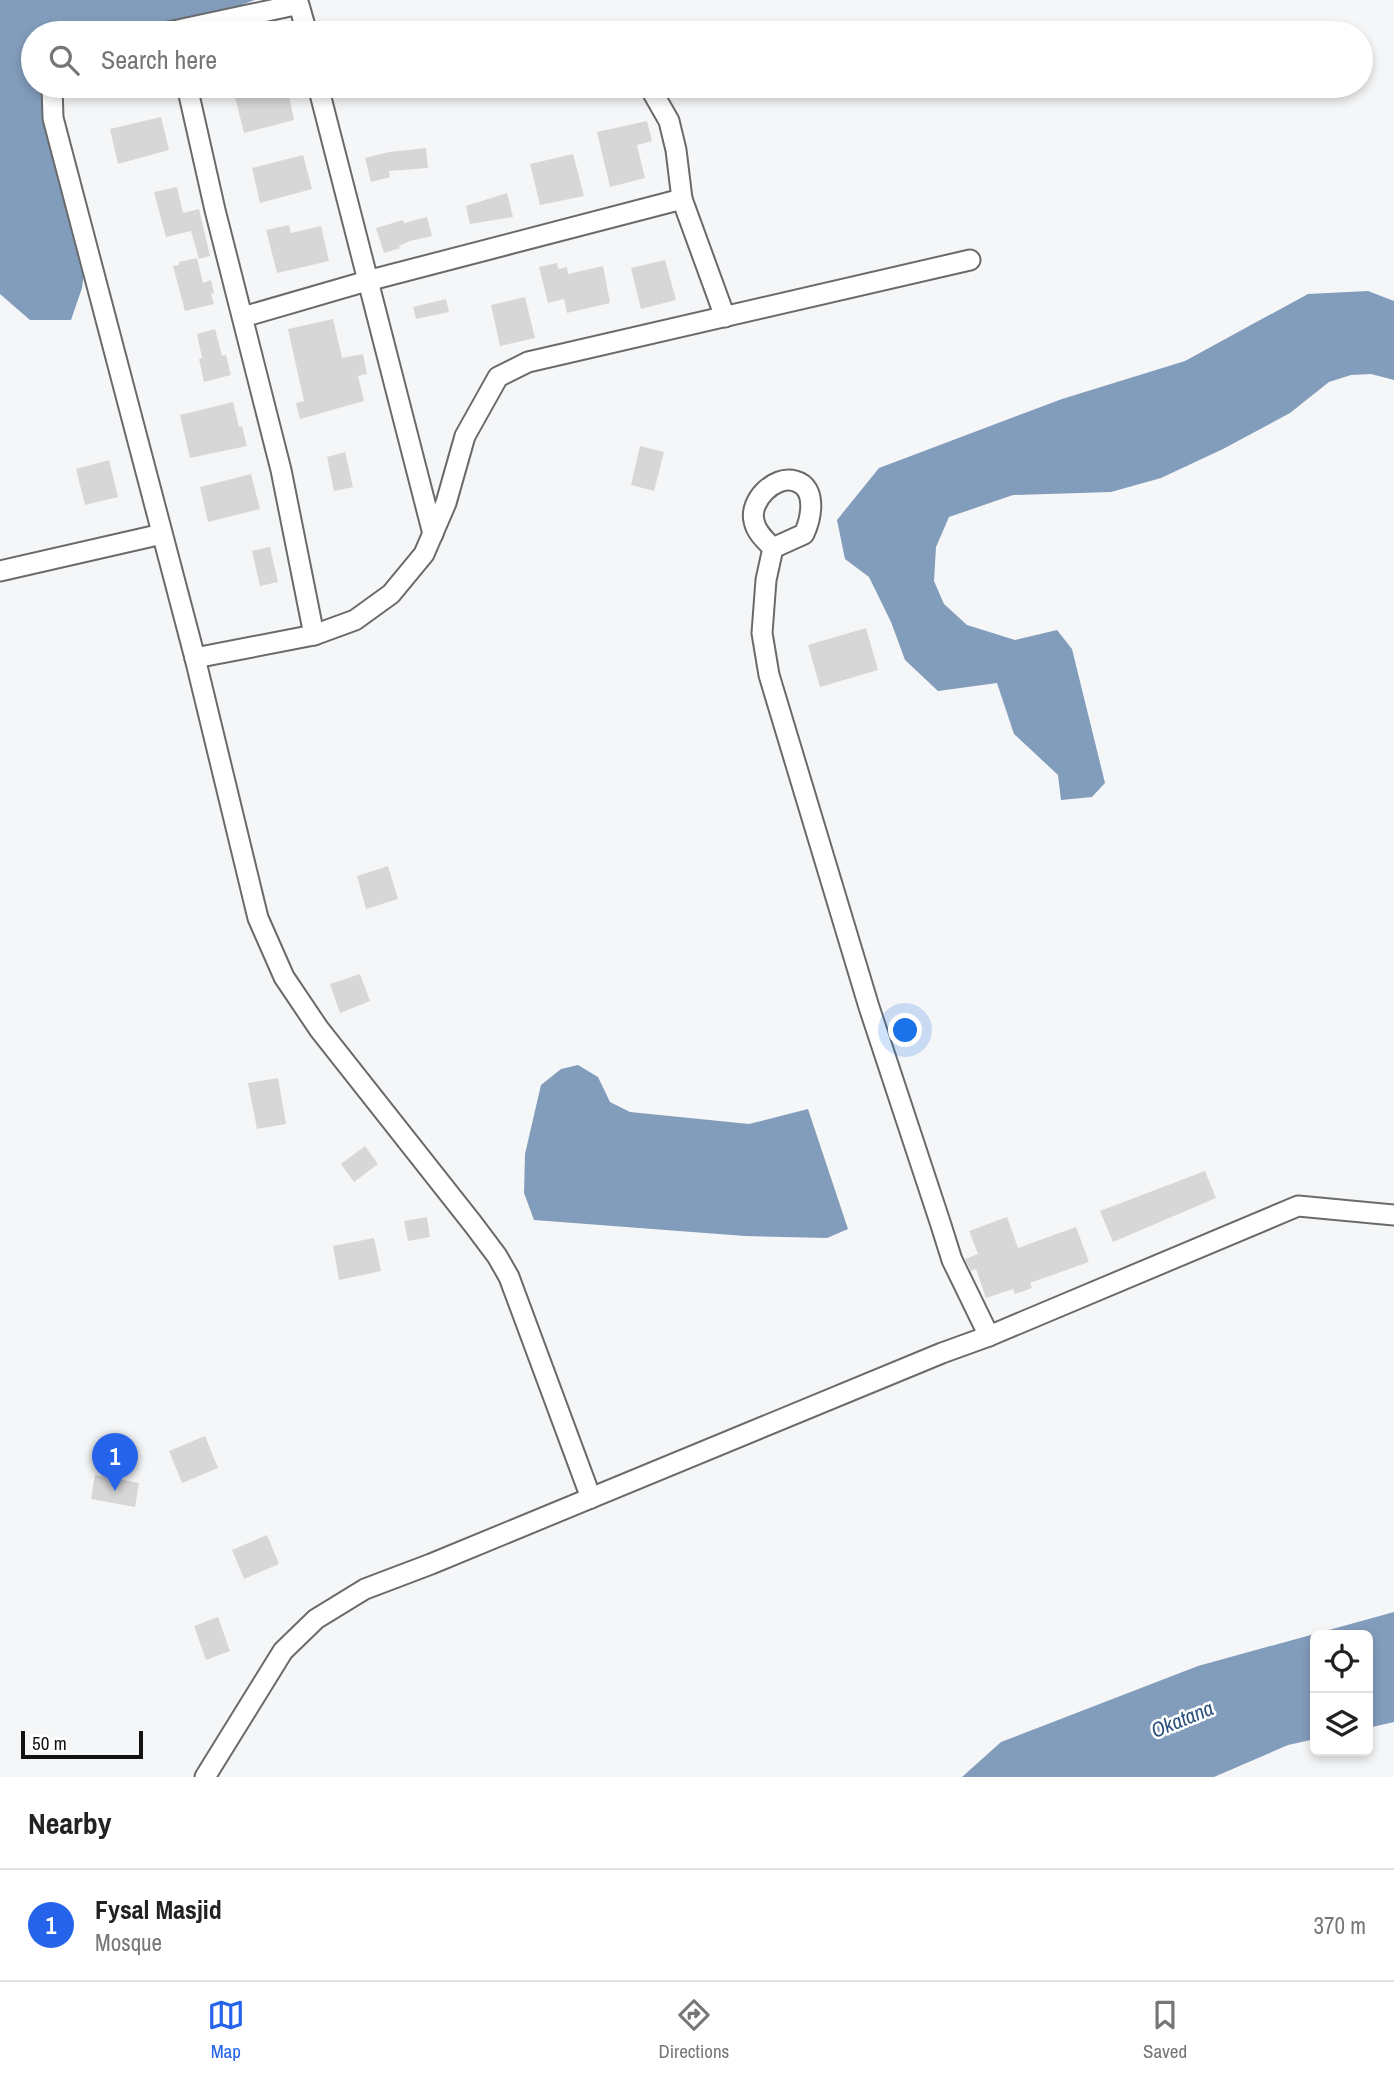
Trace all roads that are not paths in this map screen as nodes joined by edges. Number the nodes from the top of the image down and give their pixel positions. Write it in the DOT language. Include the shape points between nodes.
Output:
graph roads {
  1 [pos="226,21"];
  2 [pos="304,21"];
  3 [pos="52,98"];
  4 [pos="190,98"];
  5 [pos="321,98"];
  6 [pos="656,98"];
  7 [pos="682,199"];
  8 [pos="970,260"];
  9 [pos="367,281"];
  10 [pos="243,317"];
  11 [pos="725,317"];
  12 [pos="162,534"];
  13 [pos="433,534"];
  14 [pos="773,548"];
  15 [pos="0,571"];
  16 [pos="314,635"];
  17 [pos="195,657"];
  18 [pos="1394,1215"];
  19 [pos="989,1336"];
  20 [pos="591,1498"];
  21 [pos="205,1777"];
  1 -- 2 [label="street" via="299,5"];
  3 -- 12 [label="street" via="52,118"];
  4 -- 10 [label="street"];
  5 -- 9 [label="street"];
  6 -- 7 [label="street" via="669,121"];
  7 -- 9 [label="street"];
  7 -- 11 [label="street"];
  8 -- 11 [label="street"];
  9 -- 10 [label="street"];
  9 -- 13 [label="street"];
  10 -- 16 [label="street" via="281,470"];
  11 -- 13 [label="street" via="528,362 499,377 465,436"];
  12 -- 15 [label="street"];
  12 -- 17 [label="street"];
  13 -- 16 [label="street" via="424,554 391,594 355,620"];
  14 -- 19 [label="street" via="761,633 769,675 865,995 952,1260"];
  16 -- 17 [label="street"];
  17 -- 20 [label="street" via="258,918 284,977 497,1256 509,1277"];
  18 -- 19 [label="street" via="1298,1206"];
  19 -- 20 [label="street"];
  20 -- 21 [label="street" via="365,1589 316,1619 283,1651"];
}
